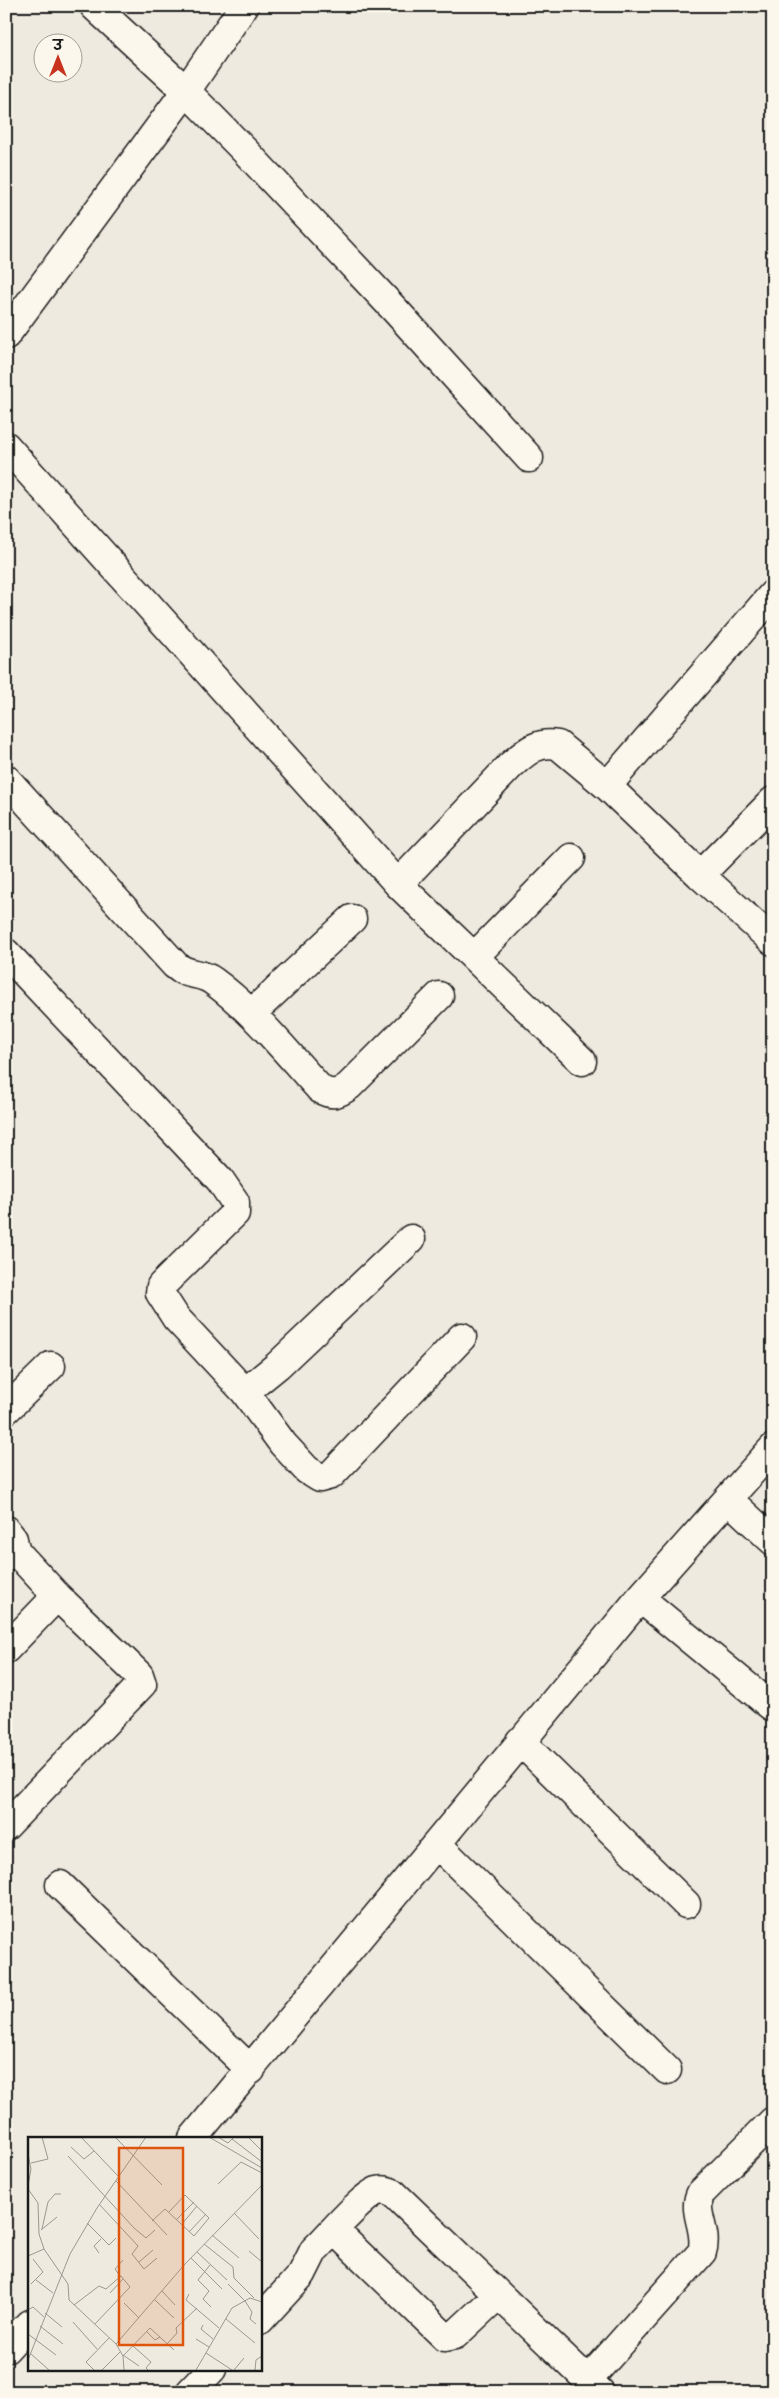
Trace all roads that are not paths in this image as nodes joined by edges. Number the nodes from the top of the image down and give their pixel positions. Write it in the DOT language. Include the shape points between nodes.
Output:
graph roads {
  1 [pos="94,6"];
  2 [pos="244,6"];
  3 [pos="186,91"];
  4 [pos="6,335"];
  5 [pos="6,446"];
  6 [pos="529,458"];
  7 [pos="773,594"];
  8 [pos="6,779"];
  9 [pos="607,786"];
  10 [pos="773,801"];
  11 [pos="571,858"];
  12 [pos="700,875"];
  13 [pos="398,884"];
  14 [pos="352,919"];
  15 [pos="769,930"];
  16 [pos="6,953"];
  17 [pos="475,956"];
  18 [pos="439,996"];
  19 [pos="251,1014"];
  20 [pos="582,1061"];
  21 [pos="411,1239"];
  22 [pos="462,1337"];
  23 [pos="52,1366"];
  24 [pos="244,1392"];
  25 [pos="6,1410"];
  26 [pos="773,1448"];
  27 [pos="728,1499"];
  28 [pos="773,1541"];
  29 [pos="10,1547"];
  30 [pos="57,1596"];
  31 [pos="640,1598"];
  32 [pos="6,1649"];
  33 [pos="771,1706"];
  34 [pos="520,1741"];
  35 [pos="6,1826"];
  36 [pos="437,1844"];
  37 [pos="60,1885"];
  38 [pos="686,1904"];
  39 [pos="251,2070"];
  40 [pos="667,2070"];
  41 [pos="773,2121"];
  42 [pos="194,2137"];
  43 [pos="334,2230"];
  44 [pos="498,2295"];
  45 [pos="261,2319"];
  46 [pos="28,2325"];
  47 [pos="6,2349"];
  48 [pos="211,2370"];
  49 [pos="594,2386"];
  50 [pos="190,2392"];
  1 -- 3 [label="street"];
  2 -- 3 [label="street"];
  3 -- 4 [label="street"];
  3 -- 6 [label="street" via="396,311"];
  5 -- 13 [label="street"];
  7 -- 9 [label="street"];
  8 -- 19 [label="street" via="181,971 212,979"];
  9 -- 12 [label="street"];
  9 -- 13 [label="street" via="558,745 548,743 530,748"];
  10 -- 12 [label="street"];
  11 -- 17 [label="street"];
  12 -- 15 [label="street"];
  13 -- 17 [label="street"];
  14 -- 19 [label="street"];
  16 -- 24 [label="street" via="220,1180 236,1202 236,1213 161,1286 160,1293 176,1318"];
  17 -- 20 [label="street"];
  18 -- 19 [label="street" via="349,1086 335,1094 320,1089"];
  21 -- 24 [label="street" via="277,1366"];
  22 -- 24 [label="street" via="325,1478 315,1476 293,1456"];
  23 -- 25 [label="street"];
  26 -- 27 [label="street"];
  27 -- 28 [label="street"];
  27 -- 31 [label="street"];
  29 -- 30 [label="street"];
  30 -- 32 [label="street"];
  30 -- 35 [label="street" via="139,1675 142,1687"];
  31 -- 33 [label="street"];
  31 -- 34 [label="street"];
  34 -- 36 [label="street"];
  34 -- 38 [label="street"];
  36 -- 39 [label="street"];
  36 -- 40 [label="street"];
  37 -- 39 [label="street"];
  39 -- 42 [label="street"];
  41 -- 49 [label="street" via="701,2193 697,2200 704,2231 702,2252"];
  43 -- 44 [label="street" via="366,2198 378,2191 388,2191"];
  43 -- 44 [label="street" via="445,2337 455,2335"];
  43 -- 45 [label="street" via="314,2250 302,2274"];
  44 -- 49 [label="street"];
  46 -- 47 [label="street"];
  48 -- 50 [label="street"];
}
